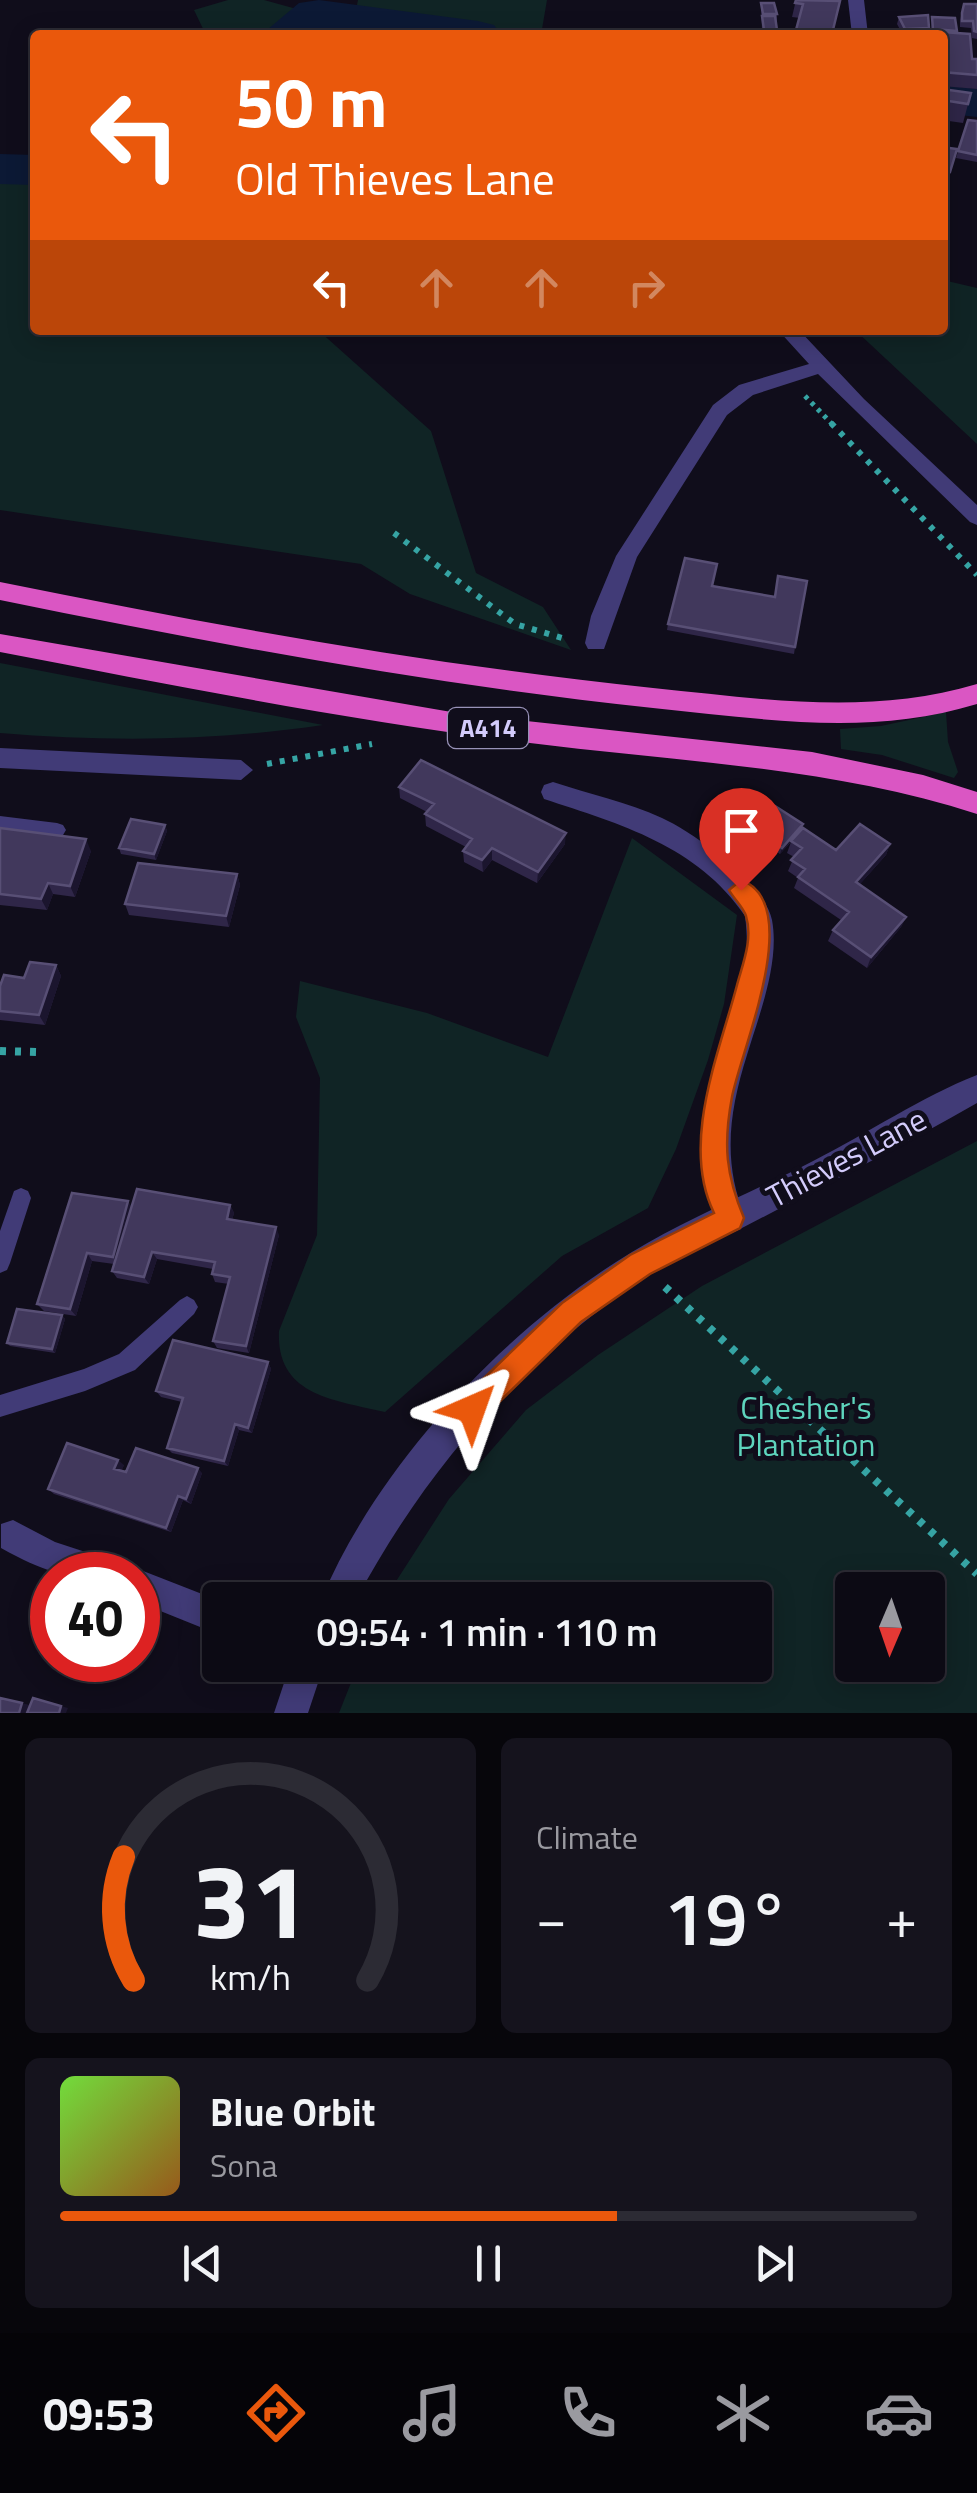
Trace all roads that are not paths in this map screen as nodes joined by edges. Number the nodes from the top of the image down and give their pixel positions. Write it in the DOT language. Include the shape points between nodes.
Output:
graph roads {
  1 [pos="856,0"];
  2 [pos="859,30"];
  3 [pos="792,335"];
  4 [pos="821,367"];
  5 [pos="977,517"];
  6 [pos="0,591"];
  7 [pos="0,643"];
  8 [pos="596,643"];
  9 [pos="977,694"];
  10 [pos="0,758"];
  11 [pos="241,770"];
  12 [pos="553,792"];
  13 [pos="977,803"];
  14 [pos="0,823"];
  15 [pos="57,830"];
  16 [pos="977,1088"];
  17 [pos="21,1198"];
  18 [pos="731,1218"];
  19 [pos="0,1263"];
  20 [pos="187,1307"];
  21 [pos="0,1406"];
  22 [pos="4,1534"];
  23 [pos="40,1552"];
  24 [pos="347,1582"];
  25 [pos="160,1595"];
  26 [pos="202,1611"];
  27 [pos="301,1682"];
  28 [pos="290,1713"];
  1 -- 2 [label="street"];
  3 -- 4 [label="street"];
  4 -- 5 [label="street"];
  4 -- 8 [label="street" via="746,390 720,410 627,556"];
  6 -- 9 [label="highway, A414" via="317,651 611,694 894,716"];
  7 -- 13 [label="highway, A414" via="422,720 831,764"];
  10 -- 11 [label="street"];
  12 -- 18 [label="street" via="658,827 741,890 757,912 760,942 719,1098 718,1192"];
  14 -- 15 [label="lane"];
  16 -- 18 [label="street, Thieves Lane"];
  17 -- 19 [label="lane"];
  18 -- 24 [label="street, Thieves Lane" via="640,1264 572,1313 496,1382 426,1462"];
  20 -- 21 [label="lane" via="126,1362"];
  22 -- 23 [label="street"];
  25 -- 26 [label="street"];
  27 -- 28 [label="street"];
}
